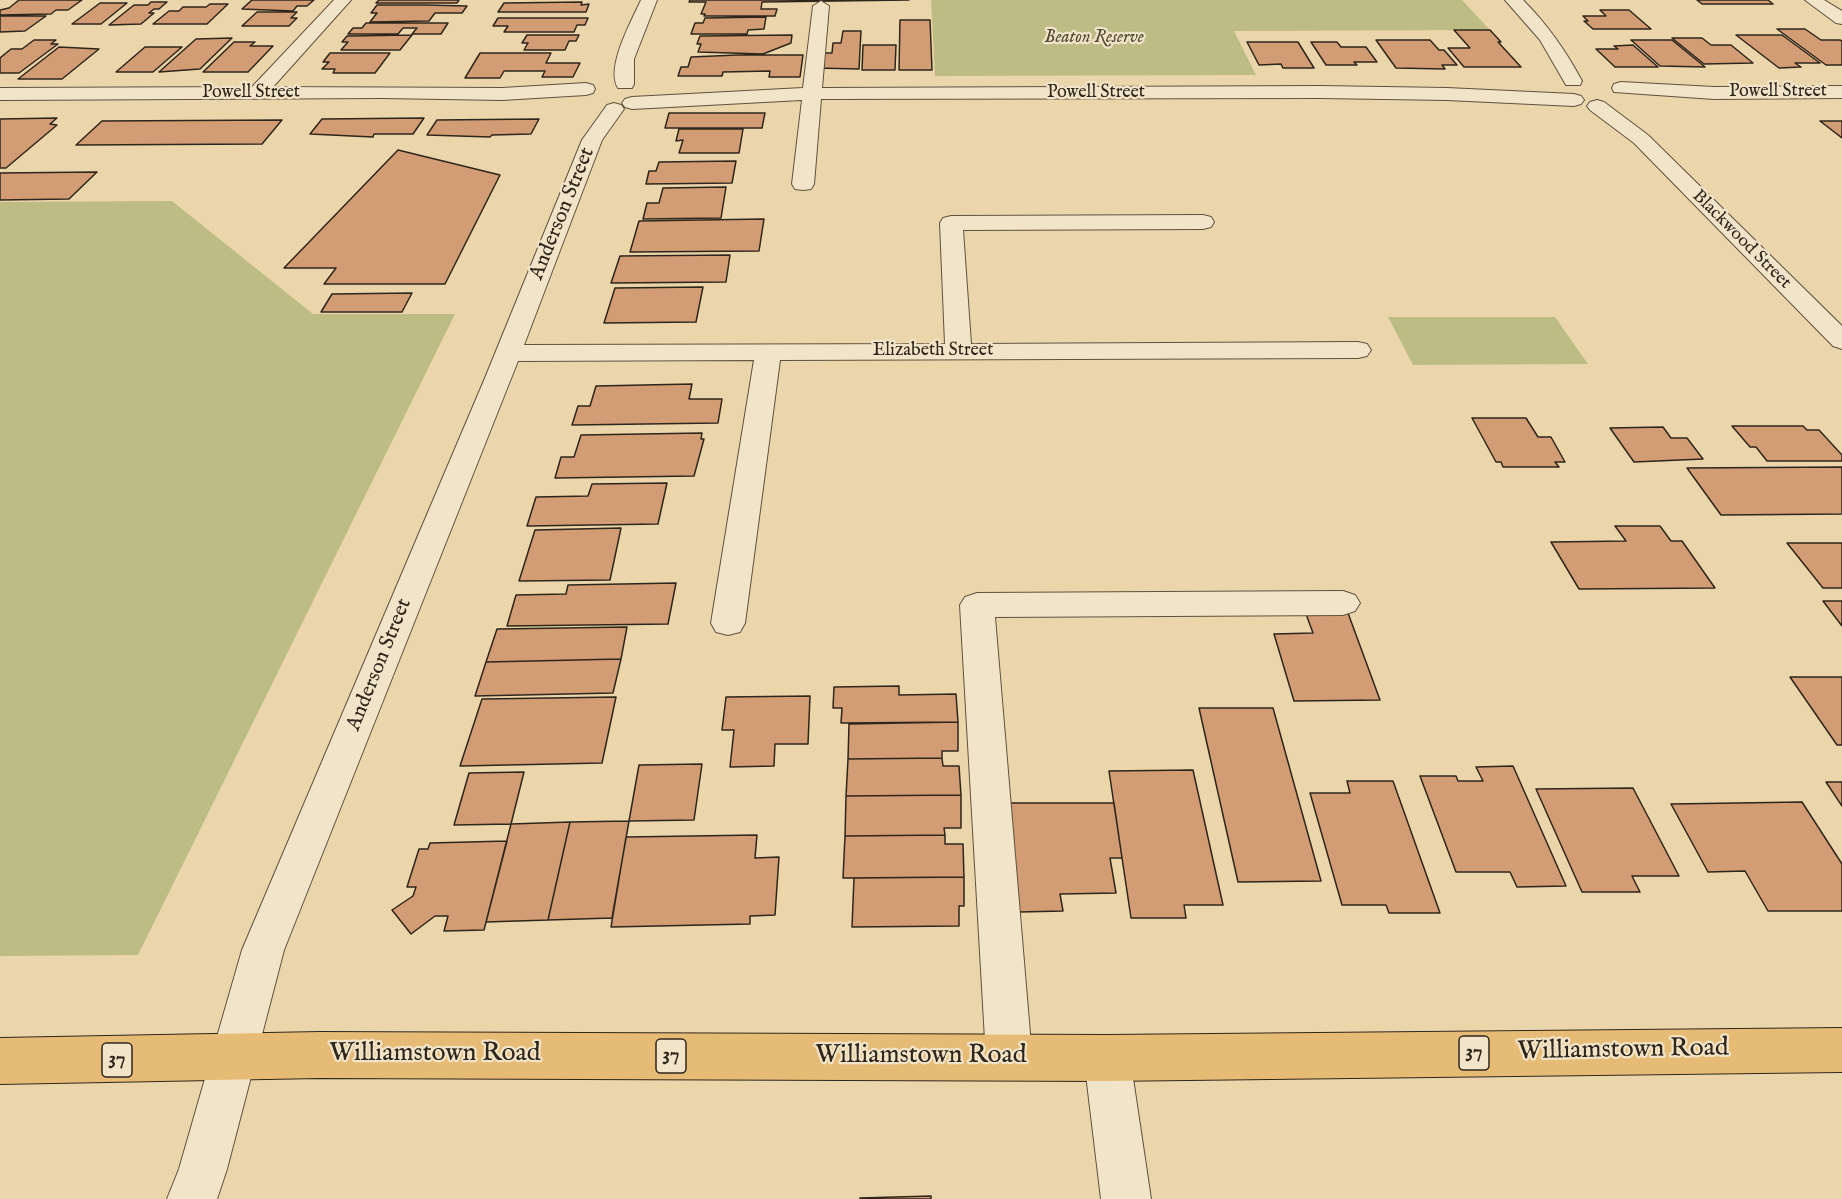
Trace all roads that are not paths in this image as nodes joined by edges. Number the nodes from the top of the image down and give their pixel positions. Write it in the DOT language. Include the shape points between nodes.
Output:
graph roads {
  1 [pos="343,0"];
  2 [pos="649,0"];
  3 [pos="1513,0"];
  4 [pos="1813,0"];
  5 [pos="821,6"];
  6 [pos="1842,20"];
  7 [pos="1597,89"];
  8 [pos="1842,92"];
  9 [pos="257,93"];
  10 [pos="0,94"];
  11 [pos="812,94"];
  12 [pos="607,97"];
  13 [pos="1641,139"];
  14 [pos="803,184"];
  15 [pos="1203,222"];
  16 [pos="1842,340"];
  17 [pos="1358,350"];
  18 [pos="958,351"];
  19 [pos="768,352"];
  20 [pos="507,353"];
  21 [pos="1343,603"];
  22 [pos="729,623"];
  23 [pos="1842,1050"];
  24 [pos="234,1056"];
  25 [pos="1009,1057"];
  26 [pos="1107,1058"];
  27 [pos="0,1061"];
  28 [pos="192,1199"];
  29 [pos="1126,1199"];
  1 -- 9 [label="street"];
  2 -- 12 [label="street, Anderson Street"];
  3 -- 7 [label="street, Blackwood Street"];
  4 -- 6 [label="street"];
  5 -- 11 [label="street"];
  7 -- 8 [label="street, Powell Street"];
  7 -- 11 [label="street, Powell Street" via="1479,93"];
  7 -- 13 [label="street, Blackwood Street"];
  7 -- 13 [label="street, Blackwood Street" via="1597,106"];
  9 -- 10 [label="street, Powell Street"];
  9 -- 12 [label="street, Powell Street"];
  11 -- 12 [label="street, Powell Street"];
  11 -- 14 [label="street"];
  12 -- 20 [label="street, Anderson Street"];
  13 -- 16 [label="street, Blackwood Street"];
  15 -- 18 [label="street" via="951,224"];
  17 -- 18 [label="street, Elizabeth Street"];
  18 -- 19 [label="street, Elizabeth Street"];
  19 -- 20 [label="street, Elizabeth Street"];
  19 -- 22 [label="street"];
  20 -- 24 [label="street, Anderson Street" via="263,950"];
  21 -- 25 [label="street" via="977,605"];
  23 -- 26 [label="main road, Williamstown Road / 37"];
  24 -- 25 [label="main road, Williamstown Road / 37"];
  24 -- 27 [label="main road, Williamstown Road / 37"];
  24 -- 28 [label="street, Anderson Street"];
  25 -- 26 [label="main road, Williamstown Road / 37"];
  26 -- 29 [label="street"];
}
